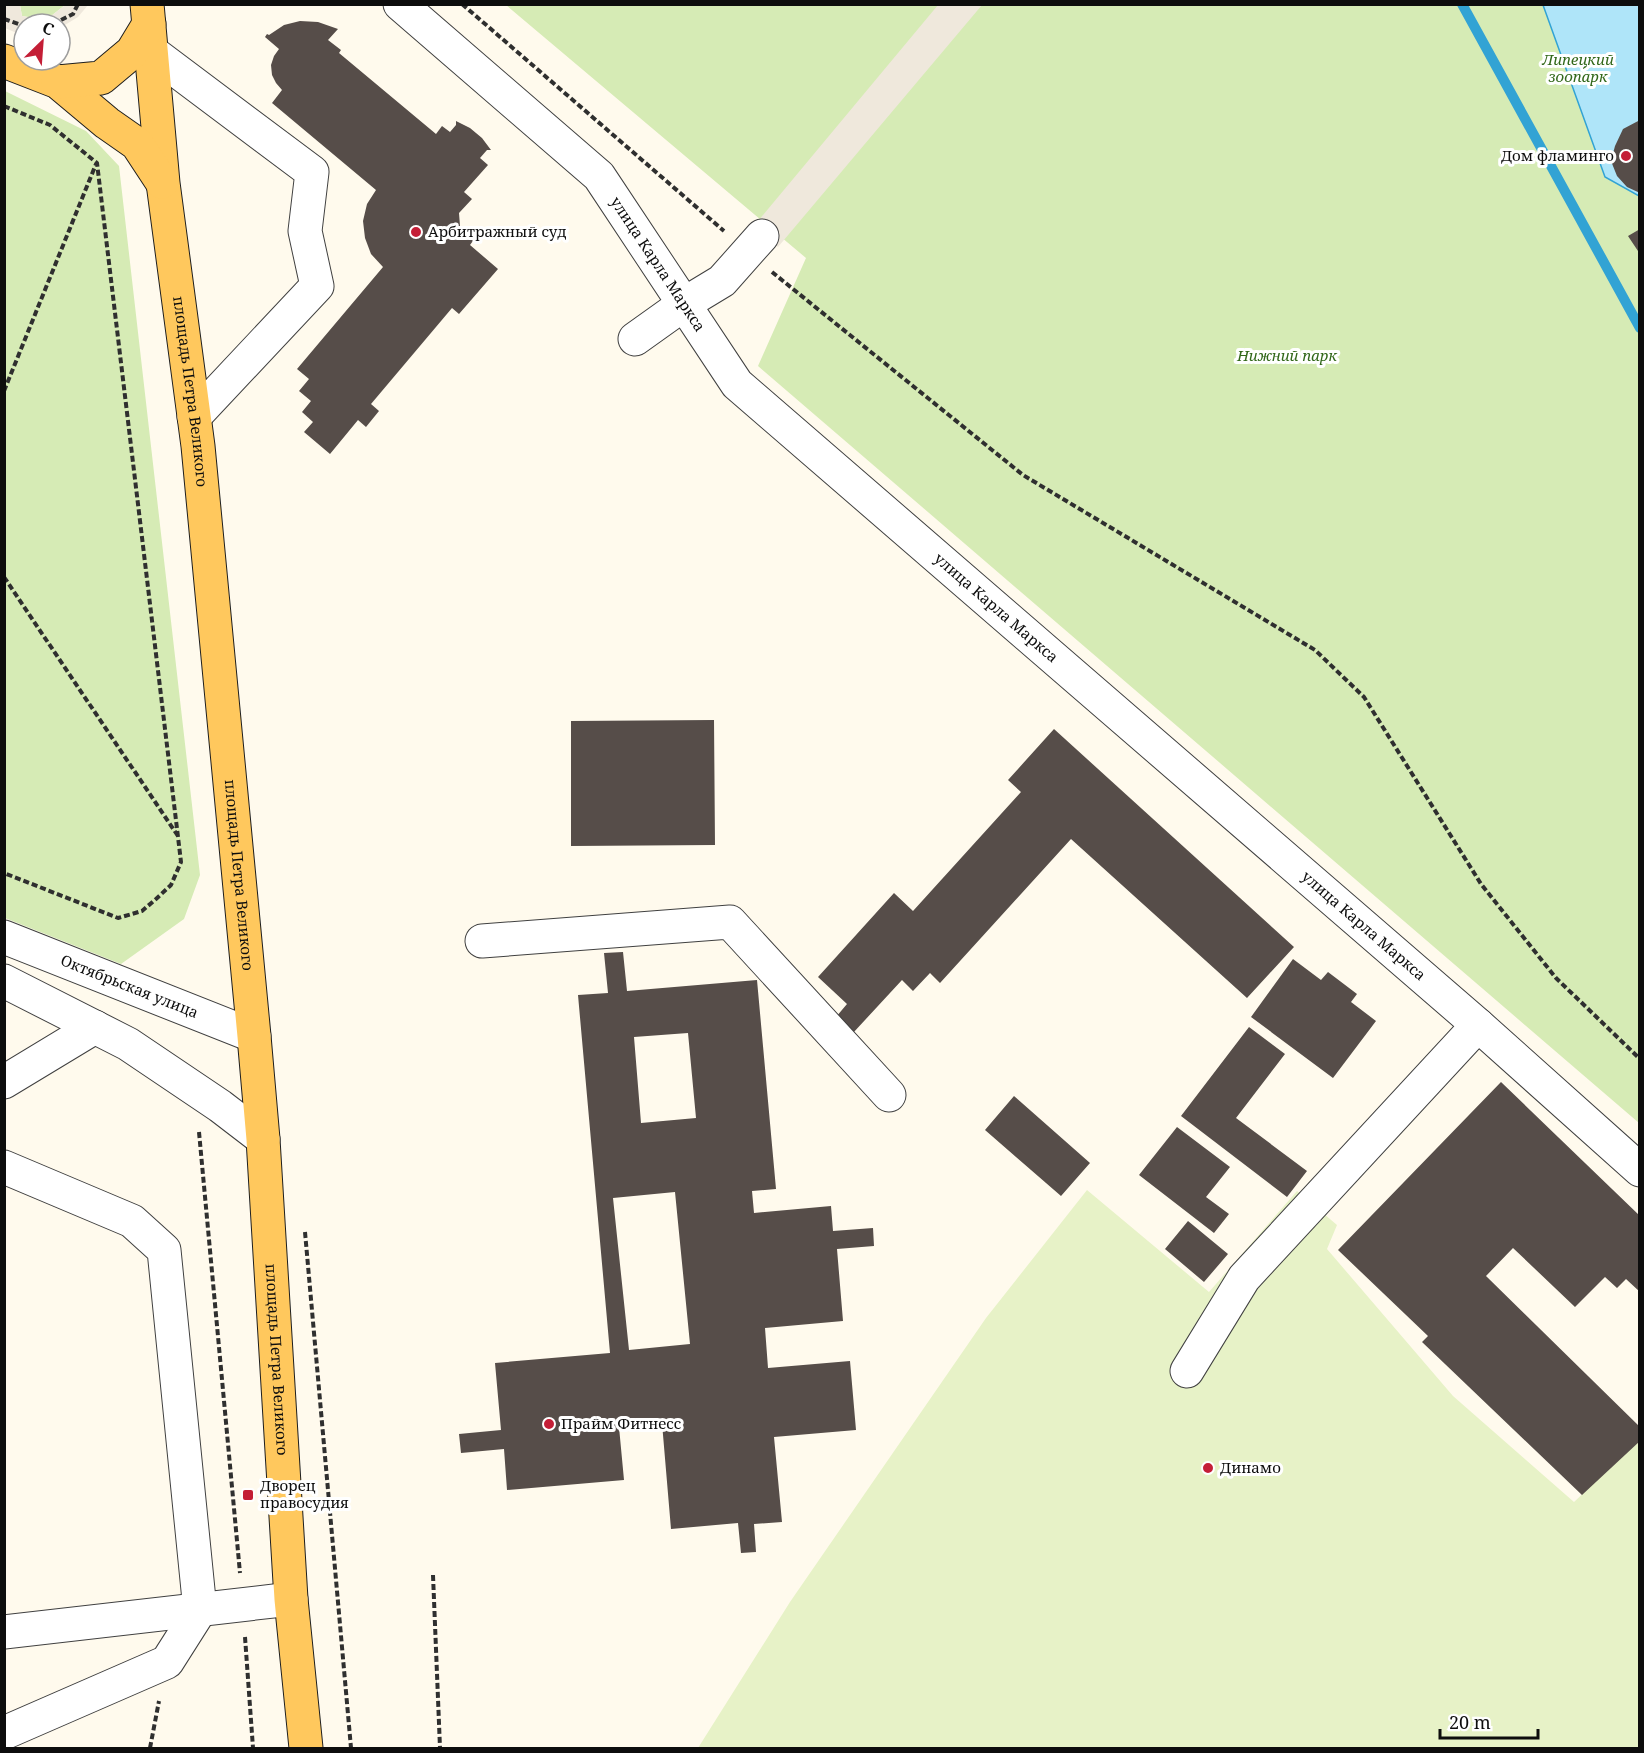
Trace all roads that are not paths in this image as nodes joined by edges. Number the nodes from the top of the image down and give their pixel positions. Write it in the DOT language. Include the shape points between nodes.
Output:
graph roads {
  1 [pos="400,4"];
  2 [pos="150,27"];
  3 [pos="4,61"];
  4 [pos="58,82"];
  5 [pos="163,183"];
  6 [pos="762,236"];
  7 [pos="684,304"];
  8 [pos="635,339"];
  9 [pos="194,417"];
  10 [pos="16,941"];
  11 [pos="482,941"];
  12 [pos="11,984"];
  13 [pos="1478,1025"];
  14 [pos="94,1027"];
  15 [pos="254,1036"];
  16 [pos="4,1082"];
  17 [pos="889,1095"];
  18 [pos="263,1139"];
  19 [pos="4,1167"];
  20 [pos="1640,1170"];
  21 [pos="1187,1371"];
  22 [pos="291,1599"];
  23 [pos="200,1610"];
  24 [pos="4,1632"];
  25 [pos="4,1733"];
  26 [pos="306,1749"];
  1 -- 7 [label="street, улица Карла Маркса" via="599,176"];
  2 -- 4 [label="main road" via="132,52 101,78"];
  2 -- 5 [label="main road, площадь Петра Великого"];
  2 -- 9 [label="street" via="312,172 305,231 317,286"];
  3 -- 4 [label="main road"];
  4 -- 5 [label="main road" via="137,144"];
  5 -- 9 [label="main road, площадь Петра Великого"];
  6 -- 7 [label="street" via="722,281"];
  7 -- 8 [label="street"];
  7 -- 13 [label="street, улица Карла Маркса" via="737,384"];
  9 -- 15 [label="main road, площадь Петра Великого"];
  10 -- 12 [label="street"];
  10 -- 15 [label="street, Октябрьская улица"];
  11 -- 17 [label="street" via="730,922"];
  12 -- 14 [label="street"];
  13 -- 20 [label="street, улица Карла Маркса"];
  13 -- 21 [label="street" via="1244,1278"];
  14 -- 16 [label="street"];
  14 -- 18 [label="street" via="128,1044"];
  15 -- 18 [label="main road, площадь Петра Великого"];
  18 -- 22 [label="main road, площадь Петра Великого"];
  19 -- 23 [label="street" via="132,1221 164,1250"];
  22 -- 23 [label="street"];
  22 -- 26 [label="main road, площадь Петра Великого"];
  23 -- 24 [label="street"];
  23 -- 25 [label="street" via="167,1662"];
}
